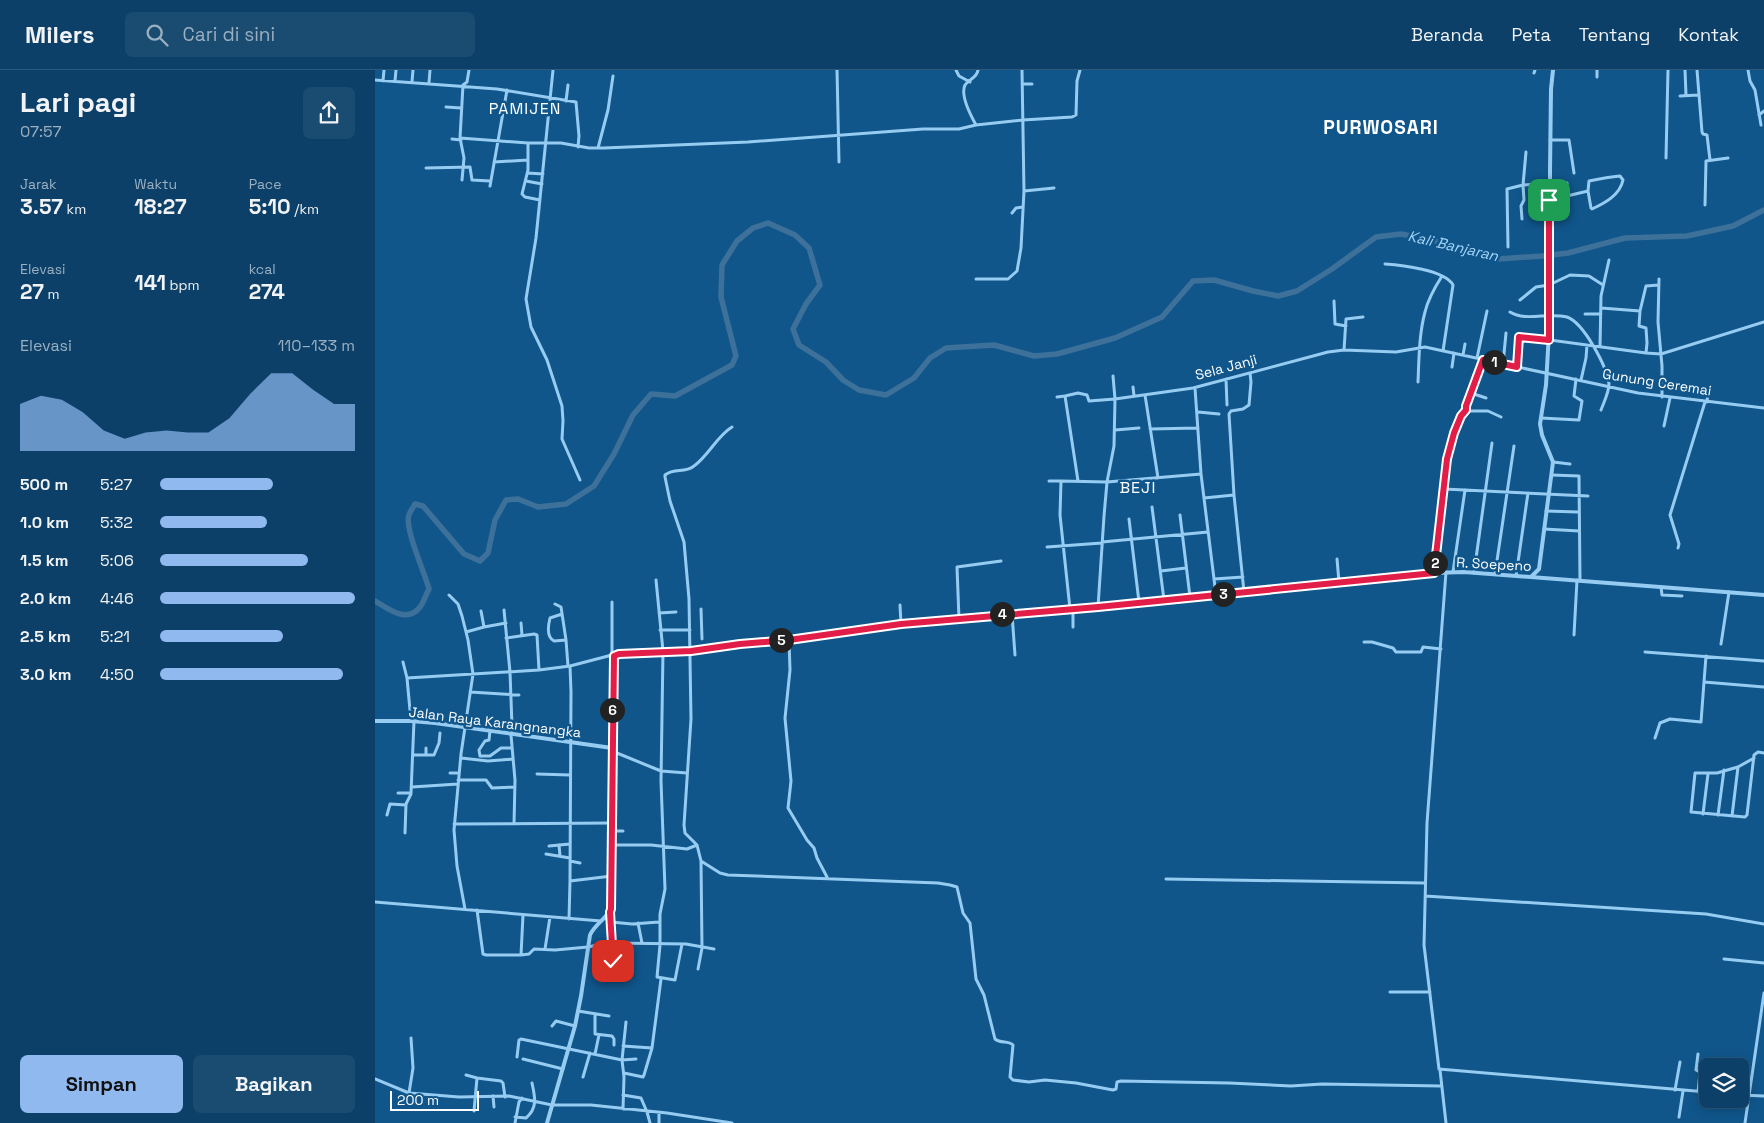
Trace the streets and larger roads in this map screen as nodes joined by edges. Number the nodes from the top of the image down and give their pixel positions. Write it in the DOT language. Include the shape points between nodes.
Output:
graph roads {
  1 [pos="384,70"];
  2 [pos="396,70"];
  3 [pos="413,70"];
  4 [pos="430,70"];
  5 [pos="469,70"];
  6 [pos="553,70"];
  7 [pos="837,70"];
  8 [pos="956,70"];
  9 [pos="979,70"];
  10 [pos="1021,70"];
  11 [pos="1080,70"];
  12 [pos="1553,70"];
  13 [pos="1597,70"];
  14 [pos="1668,70"];
  15 [pos="1685,70"];
  16 [pos="1697,70"];
  17 [pos="1748,70"];
  18 [pos="613,76"];
  19 [pos="1597,77"];
  20 [pos="375,80"];
  21 [pos="383,81"];
  22 [pos="395,81"];
  23 [pos="412,82"];
  24 [pos="969,82"];
  25 [pos="429,83"];
  26 [pos="1022,84"];
  27 [pos="1033,84"];
  28 [pos="463,85"];
  29 [pos="568,85"];
  30 [pos="507,90"];
  31 [pos="1686,95"];
  32 [pos="1698,95"];
  33 [pos="1680,96"];
  34 [pos="551,97"];
  35 [pos="566,101"];
  36 [pos="447,107"];
  37 [pos="461,108"];
  38 [pos="1764,111"];
  39 [pos="1759,115"];
  40 [pos="1023,120"];
  41 [pos="976,125"];
  42 [pos="1761,125"];
  43 [pos="838,134"];
  44 [pos="452,139"];
  45 [pos="460,139"];
  46 [pos="497,140"];
  47 [pos="1550,140"];
  48 [pos="528,143"];
  49 [pos="547,143"];
  50 [pos="578,146"];
  51 [pos="598,148"];
  52 [pos="1526,152"];
  53 [pos="1666,158"];
  54 [pos="1728,158"];
  55 [pos="529,160"];
  56 [pos="1710,160"];
  57 [pos="494,162"];
  58 [pos="839,162"];
  59 [pos="463,167"];
  60 [pos="426,168"];
  61 [pos="528,173"];
  62 [pos="1574,173"];
  63 [pos="543,174"];
  64 [pos="462,180"];
  65 [pos="490,181"];
  66 [pos="526,181"];
  67 [pos="1567,183"];
  68 [pos="541,184"];
  69 [pos="1523,185"];
  70 [pos="490,186"];
  71 [pos="1550,186"];
  72 [pos="1054,188"];
  73 [pos="1024,191"];
  74 [pos="1588,191"];
  75 [pos="540,200"];
  76 [pos="1549,200"];
  77 [pos="1705,205"];
  78 [pos="1023,208"];
  79 [pos="1012,213"];
  80 [pos="1522,219"];
  81 [pos="1508,246"];
  82 [pos="1609,260"];
  83 [pos="1385,264"];
  84 [pos="1442,276"];
  85 [pos="1659,278"];
  86 [pos="976,279"];
  87 [pos="1549,285"];
  88 [pos="1603,285"];
  89 [pos="1659,285"];
  90 [pos="1520,300"];
  91 [pos="1334,301"];
  92 [pos="1601,308"];
  93 [pos="1641,311"];
  94 [pos="1487,312"];
  95 [pos="1510,312"];
  96 [pos="1549,314"];
  97 [pos="1585,314"];
  98 [pos="1601,314"];
  99 [pos="1363,317"];
  100 [pos="1764,322"];
  101 [pos="1347,326"];
  102 [pos="1506,333"];
  103 [pos="1549,340"];
  104 [pos="1465,344"];
  105 [pos="1591,346"];
  106 [pos="1600,347"];
  107 [pos="1420,348"];
  108 [pos="1344,350"];
  109 [pos="1443,351"];
  110 [pos="1454,353"];
  111 [pos="1646,353"];
  112 [pos="1661,354"];
  113 [pos="1463,355"];
  114 [pos="1477,358"];
  115 [pos="1483,360"];
  116 [pos="1503,364"];
  117 [pos="1452,367"];
  118 [pos="1517,367"];
  119 [pos="1250,373"];
  120 [pos="1547,373"];
  121 [pos="1113,376"];
  122 [pos="1226,379"];
  123 [pos="1577,379"];
  124 [pos="1581,380"];
  125 [pos="1418,382"];
  126 [pos="1609,386"];
  127 [pos="1133,387"];
  128 [pos="1195,388"];
  129 [pos="1471,393"];
  130 [pos="1708,393"];
  131 [pos="1145,395"];
  132 [pos="1065,396"];
  133 [pos="1134,396"];
  134 [pos="1057,397"];
  135 [pos="1662,397"];
  136 [pos="1486,398"];
  137 [pos="1670,398"];
  138 [pos="1115,399"];
  139 [pos="1706,402"];
  140 [pos="1227,404"];
  141 [pos="1764,408"];
  142 [pos="1466,410"];
  143 [pos="1601,410"];
  144 [pos="1197,412"];
  145 [pos="1219,414"];
  146 [pos="1501,417"];
  147 [pos="1541,418"];
  148 [pos="1664,426"];
  149 [pos="732,427"];
  150 [pos="1139,428"];
  151 [pos="1198,428"];
  152 [pos="1150,429"];
  153 [pos="1115,430"];
  154 [pos="1492,443"];
  155 [pos="1513,446"];
  156 [pos="1553,462"];
  157 [pos="1570,464"];
  158 [pos="1201,474"];
  159 [pos="1552,475"];
  160 [pos="1158,478"];
  161 [pos="580,480"];
  162 [pos="1049,481"];
  163 [pos="1061,481"];
  164 [pos="1078,481"];
  165 [pos="1107,482"];
  166 [pos="1444,489"];
  167 [pos="1465,490"];
  168 [pos="1485,491"];
  169 [pos="1506,492"];
  170 [pos="1528,493"];
  171 [pos="1549,493"];
  172 [pos="1234,495"];
  173 [pos="1578,495"];
  174 [pos="1588,496"];
  175 [pos="1204,498"];
  176 [pos="1153,507"];
  177 [pos="1547,511"];
  178 [pos="1578,512"];
  179 [pos="1180,515"];
  180 [pos="1129,519"];
  181 [pos="1544,529"];
  182 [pos="1579,531"];
  183 [pos="1208,532"];
  184 [pos="1182,534"];
  185 [pos="1157,537"];
  186 [pos="1131,539"];
  187 [pos="1102,543"];
  188 [pos="1064,546"];
  189 [pos="1047,548"];
  190 [pos="1678,548"];
  191 [pos="1337,559"];
  192 [pos="1001,562"];
  193 [pos="1186,568"];
  194 [pos="1539,569"];
  195 [pos="1161,571"];
  196 [pos="1446,572"];
  197 [pos="1453,572"];
  198 [pos="1434,573"];
  199 [pos="1474,573"];
  200 [pos="1495,574"];
  201 [pos="1516,576"];
  202 [pos="1243,577"];
  203 [pos="1531,577"];
  204 [pos="1546,578"];
  205 [pos="1214,579"];
  206 [pos="656,580"];
  207 [pos="1579,580"];
  208 [pos="1339,582"];
  209 [pos="1661,587"];
  210 [pos="1244,592"];
  211 [pos="1729,592"];
  212 [pos="1216,594"];
  213 [pos="1764,594"];
  214 [pos="449,595"];
  215 [pos="1681,596"];
  216 [pos="1190,597"];
  217 [pos="1164,600"];
  218 [pos="612,602"];
  219 [pos="1139,602"];
  220 [pos="555,604"];
  221 [pos="900,605"];
  222 [pos="1098,607"];
  223 [pos="701,609"];
  224 [pos="1071,609"];
  225 [pos="504,610"];
  226 [pos="481,611"];
  227 [pos="676,612"];
  228 [pos="659,613"];
  229 [pos="1012,613"];
  230 [pos="562,614"];
  231 [pos="959,619"];
  232 [pos="506,623"];
  233 [pos="521,623"];
  234 [pos="901,624"];
  235 [pos="484,627"];
  236 [pos="1073,627"];
  237 [pos="661,630"];
  238 [pos="690,630"];
  239 [pos="466,632"];
  240 [pos="523,635"];
  241 [pos="1574,635"];
  242 [pos="506,638"];
  243 [pos="702,639"];
  244 [pos="566,640"];
  245 [pos="789,640"];
  246 [pos="1364,642"];
  247 [pos="1721,644"];
  248 [pos="1441,649"];
  249 [pos="663,651"];
  250 [pos="691,651"];
  251 [pos="1645,652"];
  252 [pos="613,656"];
  253 [pos="1015,656"];
  254 [pos="1707,656"];
  255 [pos="403,662"];
  256 [pos="1764,662"];
  257 [pos="569,666"];
  258 [pos="539,670"];
  259 [pos="510,672"];
  260 [pos="473,674"];
  261 [pos="407,678"];
  262 [pos="1704,682"];
  263 [pos="1764,686"];
  264 [pos="470,692"];
  265 [pos="511,695"];
  266 [pos="519,695"];
  267 [pos="375,721"];
  268 [pos="413,721"];
  269 [pos="466,727"];
  270 [pos="491,731"];
  271 [pos="440,733"];
  272 [pos="511,735"];
  273 [pos="1655,738"];
  274 [pos="571,743"];
  275 [pos="426,748"];
  276 [pos="512,748"];
  277 [pos="612,749"];
  278 [pos="1764,753"];
  279 [pos="413,755"];
  280 [pos="426,755"];
  281 [pos="461,758"];
  282 [pos="1754,758"];
  283 [pos="513,760"];
  284 [pos="1738,766"];
  285 [pos="1724,770"];
  286 [pos="661,771"];
  287 [pos="449,772"];
  288 [pos="459,773"];
  289 [pos="687,773"];
  290 [pos="537,774"];
  291 [pos="1708,774"];
  292 [pos="570,775"];
  293 [pos="458,780"];
  294 [pos="458,784"];
  295 [pos="412,787"];
  296 [pos="515,787"];
  297 [pos="398,793"];
  298 [pos="411,793"];
  299 [pos="406,805"];
  300 [pos="1703,814"];
  301 [pos="387,815"];
  302 [pos="1718,815"];
  303 [pos="1732,816"];
  304 [pos="570,822"];
  305 [pos="611,823"];
  306 [pos="454,824"];
  307 [pos="514,824"];
  308 [pos="611,831"];
  309 [pos="623,831"];
  310 [pos="405,832"];
  311 [pos="570,844"];
  312 [pos="559,845"];
  313 [pos="611,845"];
  314 [pos="697,845"];
  315 [pos="549,846"];
  316 [pos="663,846"];
  317 [pos="546,854"];
  318 [pos="560,856"];
  319 [pos="570,860"];
  320 [pos="701,860"];
  321 [pos="580,863"];
  322 [pos="612,876"];
  323 [pos="828,878"];
  324 [pos="1166,879"];
  325 [pos="570,881"];
  326 [pos="1425,882"];
  327 [pos="1425,896"];
  328 [pos="375,902"];
  329 [pos="465,909"];
  330 [pos="477,910"];
  331 [pos="610,912"];
  332 [pos="523,915"];
  333 [pos="550,917"];
  334 [pos="569,919"];
  335 [pos="601,921"];
  336 [pos="592,922"];
  337 [pos="611,922"];
  338 [pos="659,922"];
  339 [pos="638,923"];
  340 [pos="1764,924"];
  341 [pos="592,931"];
  342 [pos="613,942"];
  343 [pos="642,943"];
  344 [pos="682,944"];
  345 [pos="660,945"];
  346 [pos="588,947"];
  347 [pos="702,948"];
  348 [pos="545,949"];
  349 [pos="714,950"];
  350 [pos="521,954"];
  351 [pos="1725,959"];
  352 [pos="1764,963"];
  353 [pos="613,968"];
  354 [pos="698,969"];
  355 [pos="661,979"];
  356 [pos="1390,992"];
  357 [pos="1430,992"];
  358 [pos="1764,993"];
  359 [pos="578,1011"];
  360 [pos="595,1014"];
  361 [pos="609,1016"];
  362 [pos="626,1022"];
  363 [pos="552,1026"];
  364 [pos="575,1026"];
  365 [pos="599,1034"];
  366 [pos="411,1038"];
  367 [pos="614,1045"];
  368 [pos="623,1046"];
  369 [pos="569,1048"];
  370 [pos="652,1048"];
  371 [pos="590,1053"];
  372 [pos="595,1054"];
  373 [pos="1698,1054"];
  374 [pos="517,1057"];
  375 [pos="523,1058"];
  376 [pos="636,1059"];
  377 [pos="622,1060"];
  378 [pos="1680,1062"];
  379 [pos="563,1069"];
  380 [pos="1440,1070"];
  381 [pos="624,1073"];
  382 [pos="466,1075"];
  383 [pos="583,1077"];
  384 [pos="477,1078"];
  385 [pos="375,1080"];
  386 [pos="532,1083"];
  387 [pos="1441,1086"];
  388 [pos="1675,1090"];
  389 [pos="1683,1091"];
  390 [pos="409,1092"];
  391 [pos="1698,1092"];
  392 [pos="623,1095"];
  393 [pos="475,1096"];
  394 [pos="493,1096"];
  395 [pos="505,1096"];
  396 [pos="1750,1096"];
  397 [pos="1764,1096"];
  398 [pos="522,1098"];
  399 [pos="536,1101"];
  400 [pos="552,1104"];
  401 [pos="494,1107"];
  402 [pos="623,1108"];
  403 [pos="474,1111"];
  404 [pos="647,1112"];
  405 [pos="659,1113"];
  406 [pos="1679,1117"];
  407 [pos="515,1118"];
  408 [pos="515,1123"];
  409 [pos="547,1123"];
  410 [pos="650,1123"];
  411 [pos="659,1123"];
  412 [pos="732,1123"];
  413 [pos="1445,1123"];
  414 [pos="1745,1123"];
  1 -- 21 [label="street"];
  2 -- 22 [label="street"];
  3 -- 23 [label="street"];
  4 -- 25 [label="street"];
  5 -- 28 [label="street" via="467,82"];
  6 -- 34 [label="street"];
  7 -- 43 [label="street"];
  8 -- 24 [label="street"];
  9 -- 24 [label="street"];
  10 -- 26 [label="street"];
  11 -- 40 [label="street" via="1075,116"];
  12 -- 47 [label="street"];
  13 -- 19 [label="street"];
  14 -- 53 [label="street"];
  15 -- 31 [label="street"];
  16 -- 32 [label="street"];
  17 -- 39 [label="street"];
  18 -- 51 [label="street"];
  20 -- 21 [label="street"];
  21 -- 22 [label="street"];
  22 -- 23 [label="street"];
  23 -- 25 [label="street"];
  24 -- 41 [label="street" via="964,93"];
  25 -- 28 [label="street"];
  26 -- 27 [label="street"];
  26 -- 40 [label="street"];
  28 -- 30 [label="street"];
  28 -- 37 [label="street"];
  29 -- 35 [label="street"];
  30 -- 34 [label="street"];
  30 -- 46 [label="street"];
  31 -- 32 [label="street"];
  31 -- 33 [label="street"];
  32 -- 56 [label="street" via="1702,132 1707,136"];
  34 -- 35 [label="street"];
  34 -- 49 [label="street"];
  35 -- 50 [label="street" via="576,103"];
  36 -- 37 [label="street"];
  37 -- 45 [label="street"];
  38 -- 39 [label="street"];
  39 -- 42 [label="street"];
  40 -- 41 [label="street"];
  40 -- 73 [label="street"];
  41 -- 43 [label="street" via="959,129"];
  43 -- 51 [label="street"];
  43 -- 58 [label="street"];
  44 -- 45 [label="street"];
  45 -- 46 [label="street"];
  45 -- 59 [label="street"];
  46 -- 48 [label="street"];
  46 -- 57 [label="street"];
  47 -- 62 [label="street" via="1569,140"];
  47 -- 71 [label="street"];
  48 -- 49 [label="street"];
  48 -- 55 [label="street"];
  49 -- 50 [label="street"];
  49 -- 63 [label="street"];
  50 -- 51 [label="street"];
  52 -- 69 [label="street"];
  54 -- 56 [label="street"];
  55 -- 57 [label="street"];
  55 -- 61 [label="street"];
  56 -- 77 [label="street" via="1706,161"];
  57 -- 65 [label="street"];
  59 -- 60 [label="street"];
  59 -- 64 [label="street"];
  59 -- 65 [label="street" via="470,168 472,180"];
  61 -- 63 [label="street"];
  61 -- 66 [label="street"];
  63 -- 68 [label="street"];
  65 -- 70 [label="street"];
  66 -- 68 [label="street"];
  66 -- 75 [label="street" via="523,195"];
  67 -- 71 [label="street"];
  68 -- 75 [label="street"];
  69 -- 71 [label="street"];
  69 -- 80 [label="street"];
  69 -- 81 [label="street" via="1507,189"];
  71 -- 76 [label="street"];
  72 -- 73 [label="street"];
  73 -- 78 [label="street"];
  74 -- 74 [label="street" via="1592,209 1610,200 1623,180 1617,176 1589,181"];
  74 -- 76 [label="street"];
  75 -- 161 [label="street" via="527,306 531,327 547,360 562,406 562,440"];
  76 -- 87 [label="street"];
  78 -- 79 [label="street" via="1016,208"];
  78 -- 86 [label="street" via="1017,271 1008,279"];
  82 -- 88 [label="street"];
  83 -- 84 [label="street"];
  84 -- 107 [label="street" via="1424,313"];
  84 -- 109 [label="street" via="1453,283"];
  85 -- 89 [label="street"];
  87 -- 88 [label="street" via="1566,276 1581,274"];
  87 -- 90 [label="street" via="1536,287"];
  87 -- 96 [label="street"];
  88 -- 92 [label="street"];
  89 -- 93 [label="street" via="1646,286"];
  89 -- 112 [label="street"];
  91 -- 101 [label="street" via="1335,324"];
  92 -- 93 [label="street"];
  92 -- 98 [label="street"];
  93 -- 111 [label="street" via="1639,326 1646,328"];
  94 -- 114 [label="street"];
  95 -- 96 [label="street" via="1520,317"];
  96 -- 103 [label="street"];
  96 -- 105 [label="street" via="1572,320"];
  97 -- 98 [label="street"];
  98 -- 106 [label="street"];
  99 -- 101 [label="street" via="1346,319"];
  100 -- 112 [label="street"];
  101 -- 108 [label="street"];
  102 -- 116 [label="street"];
  103 -- 105 [label="street"];
  103 -- 118 [label="street" via="1519,337"];
  103 -- 120 [label="street"];
  104 -- 113 [label="street"];
  105 -- 106 [label="street"];
  105 -- 124 [label="street"];
  105 -- 126 [label="street" via="1605,366"];
  106 -- 111 [label="street"];
  107 -- 108 [label="street, Sela Janji" via="1390,353"];
  107 -- 109 [label="street, Sela Janji"];
  107 -- 125 [label="street"];
  108 -- 119 [label="street, Sela Janji" via="1316,354"];
  109 -- 110 [label="street, Sela Janji"];
  110 -- 113 [label="street, Sela Janji"];
  110 -- 117 [label="street"];
  111 -- 112 [label="street"];
  112 -- 135 [label="street"];
  113 -- 114 [label="street, Sela Janji"];
  114 -- 115 [label="street, Sela Janji"];
  115 -- 116 [label="street, Sela Janji"];
  115 -- 129 [label="street"];
  116 -- 118 [label="street, Sela Janji"];
  118 -- 120 [label="street, Sela Janji"];
  119 -- 122 [label="street, Sela Janji"];
  119 -- 172 [label="street" via="1249,405 1229,414"];
  120 -- 123 [label="street, Gunung Ceremai"];
  120 -- 147 [label="street"];
  121 -- 138 [label="street"];
  122 -- 128 [label="street, Sela Janji"];
  122 -- 140 [label="street"];
  123 -- 124 [label="street, Gunung Ceremai"];
  123 -- 147 [label="street" via="1574,396 1582,401 1579,420"];
  124 -- 126 [label="street, Gunung Ceremai"];
  126 -- 135 [label="street, Gunung Ceremai"];
  126 -- 143 [label="street"];
  127 -- 133 [label="street"];
  128 -- 131 [label="street, Sela Janji"];
  128 -- 144 [label="street"];
  129 -- 136 [label="street"];
  129 -- 142 [label="street"];
  130 -- 139 [label="street"];
  131 -- 133 [label="street, Sela Janji"];
  131 -- 152 [label="street"];
  132 -- 134 [label="street"];
  132 -- 138 [label="street, Sela Janji" via="1081,393 1089,401"];
  132 -- 164 [label="street"];
  133 -- 138 [label="street, Sela Janji"];
  135 -- 137 [label="street, Gunung Ceremai"];
  137 -- 139 [label="street, Gunung Ceremai"];
  137 -- 148 [label="street"];
  138 -- 153 [label="street"];
  139 -- 141 [label="street, Gunung Ceremai"];
  139 -- 190 [label="street" via="1670,515"];
  142 -- 146 [label="street" via="1488,411"];
  142 -- 166 [label="street" via="1454,433"];
  144 -- 145 [label="street"];
  144 -- 151 [label="street"];
  147 -- 156 [label="street" via="1542,435"];
  149 -- 238 [label="street" via="691,468 670,471 665,475 684,542"];
  150 -- 153 [label="street"];
  151 -- 152 [label="street"];
  151 -- 158 [label="street"];
  152 -- 160 [label="street"];
  153 -- 165 [label="street"];
  154 -- 168 [label="street"];
  155 -- 169 [label="street"];
  156 -- 157 [label="street"];
  156 -- 159 [label="street"];
  158 -- 160 [label="street"];
  158 -- 175 [label="street"];
  159 -- 171 [label="street"];
  159 -- 173 [label="street" via="1579,476"];
  160 -- 165 [label="street"];
  162 -- 163 [label="street"];
  163 -- 164 [label="street"];
  163 -- 188 [label="street" via="1060,515"];
  164 -- 165 [label="street"];
  165 -- 187 [label="street"];
  166 -- 167 [label="street"];
  166 -- 198 [label="street"];
  167 -- 168 [label="street"];
  167 -- 197 [label="street"];
  168 -- 169 [label="street"];
  168 -- 199 [label="street"];
  169 -- 170 [label="street"];
  169 -- 200 [label="street"];
  170 -- 171 [label="street"];
  170 -- 201 [label="street"];
  171 -- 173 [label="street"];
  171 -- 177 [label="street"];
  172 -- 175 [label="street"];
  172 -- 202 [label="street"];
  173 -- 174 [label="street"];
  173 -- 178 [label="street"];
  175 -- 183 [label="street"];
  176 -- 185 [label="street"];
  177 -- 178 [label="street"];
  177 -- 181 [label="street"];
  178 -- 182 [label="street"];
  179 -- 184 [label="street"];
  180 -- 186 [label="street"];
  181 -- 182 [label="street"];
  181 -- 194 [label="street"];
  182 -- 207 [label="street"];
  183 -- 184 [label="street"];
  183 -- 205 [label="street"];
  184 -- 185 [label="street"];
  184 -- 193 [label="street"];
  185 -- 186 [label="street"];
  185 -- 195 [label="street"];
  186 -- 187 [label="street"];
  186 -- 219 [label="street"];
  187 -- 188 [label="street"];
  187 -- 222 [label="street"];
  188 -- 189 [label="street"];
  188 -- 224 [label="street"];
  191 -- 208 [label="street"];
  192 -- 231 [label="street" via="957,567"];
  193 -- 195 [label="street"];
  193 -- 216 [label="street"];
  194 -- 203 [label="street"];
  194 -- 204 [label="street"];
  195 -- 217 [label="street"];
  196 -- 197 [label="street, R. Soepeno"];
  196 -- 198 [label="street, R. Soepeno"];
  196 -- 248 [label="street"];
  197 -- 199 [label="street, R. Soepeno"];
  198 -- 208 [label="street, R. Soepeno"];
  199 -- 200 [label="street, R. Soepeno"];
  200 -- 201 [label="street, R. Soepeno"];
  201 -- 203 [label="street, R. Soepeno"];
  202 -- 205 [label="street"];
  202 -- 210 [label="street"];
  203 -- 204 [label="street, R. Soepeno"];
  204 -- 207 [label="street, R. Soepeno"];
  205 -- 212 [label="street"];
  206 -- 228 [label="street"];
  207 -- 209 [label="street, R. Soepeno"];
  207 -- 241 [label="street"];
  208 -- 210 [label="street, R. Soepeno"];
  209 -- 211 [label="street, R. Soepeno"];
  209 -- 215 [label="street" via="1662,595"];
  210 -- 212 [label="street, R. Soepeno"];
  211 -- 213 [label="street, R. Soepeno"];
  211 -- 247 [label="street"];
  212 -- 216 [label="street, R. Soepeno"];
  214 -- 239 [label="street" via="458,604"];
  216 -- 217 [label="street, R. Soepeno"];
  217 -- 219 [label="street, R. Soepeno"];
  218 -- 252 [label="street"];
  219 -- 222 [label="street, R. Soepeno"];
  220 -- 230 [label="street" via="561,607"];
  221 -- 234 [label="street"];
  222 -- 224 [label="street, R. Soepeno"];
  223 -- 243 [label="street"];
  224 -- 229 [label="street, R. Soepeno"];
  224 -- 236 [label="street"];
  225 -- 232 [label="street"];
  226 -- 235 [label="street"];
  227 -- 228 [label="street"];
  228 -- 237 [label="street"];
  229 -- 231 [label="street, R. Soepeno"];
  229 -- 253 [label="street"];
  230 -- 244 [label="street"];
  230 -- 244 [label="street" via="550,618 549,636 554,641"];
  231 -- 234 [label="street, R. Soepeno"];
  232 -- 235 [label="street"];
  232 -- 242 [label="street"];
  233 -- 240 [label="street"];
  234 -- 245 [label="street, R. Soepeno"];
  235 -- 239 [label="street"];
  237 -- 238 [label="street"];
  237 -- 249 [label="street"];
  238 -- 250 [label="street"];
  239 -- 260 [label="street"];
  240 -- 242 [label="street"];
  240 -- 258 [label="street" via="537,635"];
  242 -- 259 [label="street"];
  244 -- 257 [label="street"];
  245 -- 250 [label="street, R. Soepeno"];
  245 -- 323 [label="street" via="790,670 785,718 791,780 788,808 814,848"];
  246 -- 248 [label="street" via="1393,648 1395,652 1421,652 1423,647"];
  248 -- 326 [label="street"];
  249 -- 250 [label="street, R. Soepeno"];
  249 -- 252 [label="street, R. Soepeno"];
  249 -- 286 [label="street"];
  250 -- 289 [label="street"];
  251 -- 254 [label="street"];
  252 -- 257 [label="street"];
  252 -- 277 [label="street"];
  254 -- 256 [label="street"];
  254 -- 262 [label="street"];
  255 -- 261 [label="street"];
  257 -- 258 [label="street"];
  257 -- 274 [label="street"];
  258 -- 259 [label="street"];
  259 -- 260 [label="street"];
  259 -- 265 [label="street"];
  260 -- 261 [label="street"];
  260 -- 264 [label="street"];
  261 -- 268 [label="street"];
  262 -- 263 [label="street"];
  262 -- 273 [label="street" via="1701,722 1670,719 1660,724"];
  264 -- 265 [label="street"];
  264 -- 269 [label="street"];
  265 -- 266 [label="street"];
  265 -- 272 [label="street"];
  267 -- 268 [label="street, Jalan Raya Karangnangka"];
  268 -- 269 [label="street, Jalan Raya Karangnangka"];
  268 -- 279 [label="street"];
  269 -- 270 [label="street, Jalan Raya Karangnangka"];
  269 -- 281 [label="street"];
  270 -- 272 [label="street, Jalan Raya Karangnangka"];
  270 -- 276 [label="street" via="489,740 479,750 480,756 489,756 501,748"];
  271 -- 280 [label="street" via="436,752"];
  272 -- 274 [label="street, Jalan Raya Karangnangka"];
  272 -- 276 [label="street"];
  274 -- 277 [label="street, Jalan Raya Karangnangka"];
  274 -- 292 [label="street"];
  275 -- 280 [label="street"];
  276 -- 283 [label="street"];
  277 -- 286 [label="street"];
  277 -- 305 [label="street"];
  278 -- 282 [label="street" via="1756,753"];
  279 -- 280 [label="street"];
  279 -- 295 [label="street"];
  281 -- 283 [label="street"];
  281 -- 288 [label="street"];
  282 -- 284 [label="street"];
  282 -- 303 [label="street" via="1747,815"];
  283 -- 296 [label="street"];
  284 -- 285 [label="street"];
  284 -- 303 [label="street"];
  285 -- 291 [label="street"];
  285 -- 302 [label="street"];
  286 -- 289 [label="street"];
  286 -- 316 [label="street"];
  287 -- 288 [label="street"];
  288 -- 293 [label="street"];
  289 -- 314 [label="street" via="684,829"];
  290 -- 292 [label="street"];
  291 -- 300 [label="street"];
  291 -- 300 [label="street" via="1696,772 1694,775 1690,810"];
  292 -- 304 [label="street"];
  293 -- 294 [label="street"];
  293 -- 296 [label="street" via="486,780 492,788"];
  294 -- 295 [label="street"];
  294 -- 306 [label="street"];
  295 -- 298 [label="street"];
  296 -- 307 [label="street"];
  297 -- 298 [label="street"];
  298 -- 299 [label="street"];
  299 -- 301 [label="street" via="390,804"];
  299 -- 310 [label="street"];
  300 -- 302 [label="street"];
  302 -- 303 [label="street"];
  304 -- 305 [label="street"];
  304 -- 307 [label="street"];
  304 -- 311 [label="street"];
  305 -- 308 [label="street"];
  306 -- 307 [label="street"];
  306 -- 329 [label="street"];
  308 -- 309 [label="street"];
  308 -- 313 [label="street"];
  311 -- 312 [label="street"];
  311 -- 319 [label="street"];
  312 -- 315 [label="street"];
  312 -- 318 [label="street"];
  313 -- 316 [label="street"];
  313 -- 322 [label="street"];
  314 -- 316 [label="street" via="687,849"];
  314 -- 320 [label="street"];
  316 -- 338 [label="street" via="665,889"];
  317 -- 318 [label="street"];
  318 -- 319 [label="street"];
  319 -- 321 [label="street"];
  319 -- 325 [label="street"];
  320 -- 323 [label="street" via="728,875"];
  320 -- 347 [label="street"];
  322 -- 325 [label="street"];
  322 -- 331 [label="street"];
  323 -- 387 [label="street" via="938,883 957,887 963,913 970,923 976,979 984,995 995,1039 1013,1044 1010,1077 1013,1080 1076,1083 1113,1090 1121,1081"];
  324 -- 326 [label="street"];
  325 -- 334 [label="street"];
  326 -- 327 [label="street"];
  327 -- 340 [label="street" via="1695,913"];
  327 -- 357 [label="street" via="1424,945"];
  328 -- 329 [label="street"];
  329 -- 330 [label="street"];
  330 -- 332 [label="street"];
  330 -- 350 [label="street" via="483,954"];
  331 -- 335 [label="street"];
  331 -- 337 [label="street"];
  332 -- 333 [label="street"];
  332 -- 350 [label="street"];
  333 -- 334 [label="street"];
  333 -- 348 [label="street"];
  334 -- 336 [label="street"];
  335 -- 336 [label="street"];
  335 -- 341 [label="street"];
  336 -- 341 [label="street"];
  337 -- 339 [label="street"];
  337 -- 342 [label="street"];
  338 -- 339 [label="street"];
  338 -- 345 [label="street"];
  339 -- 343 [label="street"];
  341 -- 346 [label="street"];
  342 -- 343 [label="street"];
  342 -- 346 [label="street"];
  342 -- 353 [label="street"];
  343 -- 345 [label="street"];
  344 -- 345 [label="street"];
  344 -- 347 [label="street"];
  344 -- 355 [label="street" via="674,981"];
  345 -- 355 [label="street" via="656,976"];
  346 -- 348 [label="street"];
  346 -- 359 [label="street"];
  347 -- 349 [label="street"];
  347 -- 354 [label="street"];
  348 -- 350 [label="street"];
  351 -- 352 [label="street"];
  355 -- 370 [label="street"];
  356 -- 357 [label="street"];
  357 -- 380 [label="street"];
  358 -- 396 [label="street"];
  359 -- 360 [label="street"];
  359 -- 364 [label="street"];
  360 -- 361 [label="street"];
  360 -- 365 [label="street" via="595,1033"];
  362 -- 368 [label="street"];
  363 -- 364 [label="street" via="556,1021"];
  364 -- 369 [label="street"];
  365 -- 367 [label="street" via="612,1036"];
  365 -- 372 [label="street"];
  366 -- 390 [label="street" via="413,1068"];
  368 -- 370 [label="street"];
  368 -- 377 [label="street"];
  369 -- 371 [label="street"];
  369 -- 374 [label="street" via="520,1039"];
  369 -- 379 [label="street"];
  370 -- 381 [label="street" via="644,1076"];
  371 -- 372 [label="street"];
  371 -- 383 [label="street"];
  372 -- 377 [label="street"];
  373 -- 391 [label="street"];
  375 -- 379 [label="street"];
  376 -- 377 [label="street"];
  377 -- 381 [label="street"];
  378 -- 388 [label="street"];
  379 -- 400 [label="street"];
  380 -- 387 [label="street"];
  380 -- 388 [label="street"];
  381 -- 392 [label="street"];
  382 -- 384 [label="street"];
  384 -- 393 [label="street"];
  384 -- 395 [label="street" via="501,1081"];
  385 -- 390 [label="street"];
  386 -- 399 [label="street"];
  387 -- 413 [label="street"];
  388 -- 389 [label="street"];
  389 -- 391 [label="street"];
  389 -- 406 [label="street"];
  390 -- 393 [label="street"];
  392 -- 402 [label="street"];
  392 -- 404 [label="street" via="639,1096"];
  393 -- 394 [label="street"];
  393 -- 403 [label="street"];
  394 -- 395 [label="street"];
  394 -- 401 [label="street"];
  395 -- 398 [label="street"];
  396 -- 397 [label="street"];
  396 -- 414 [label="street"];
  398 -- 399 [label="street"];
  398 -- 407 [label="street"];
  399 -- 400 [label="street"];
  399 -- 407 [label="street" via="528,1117"];
  400 -- 402 [label="street"];
  400 -- 409 [label="street"];
  402 -- 404 [label="street"];
  404 -- 405 [label="street"];
  404 -- 410 [label="street"];
  405 -- 411 [label="street"];
  405 -- 412 [label="street"];
  407 -- 408 [label="street"];
}
